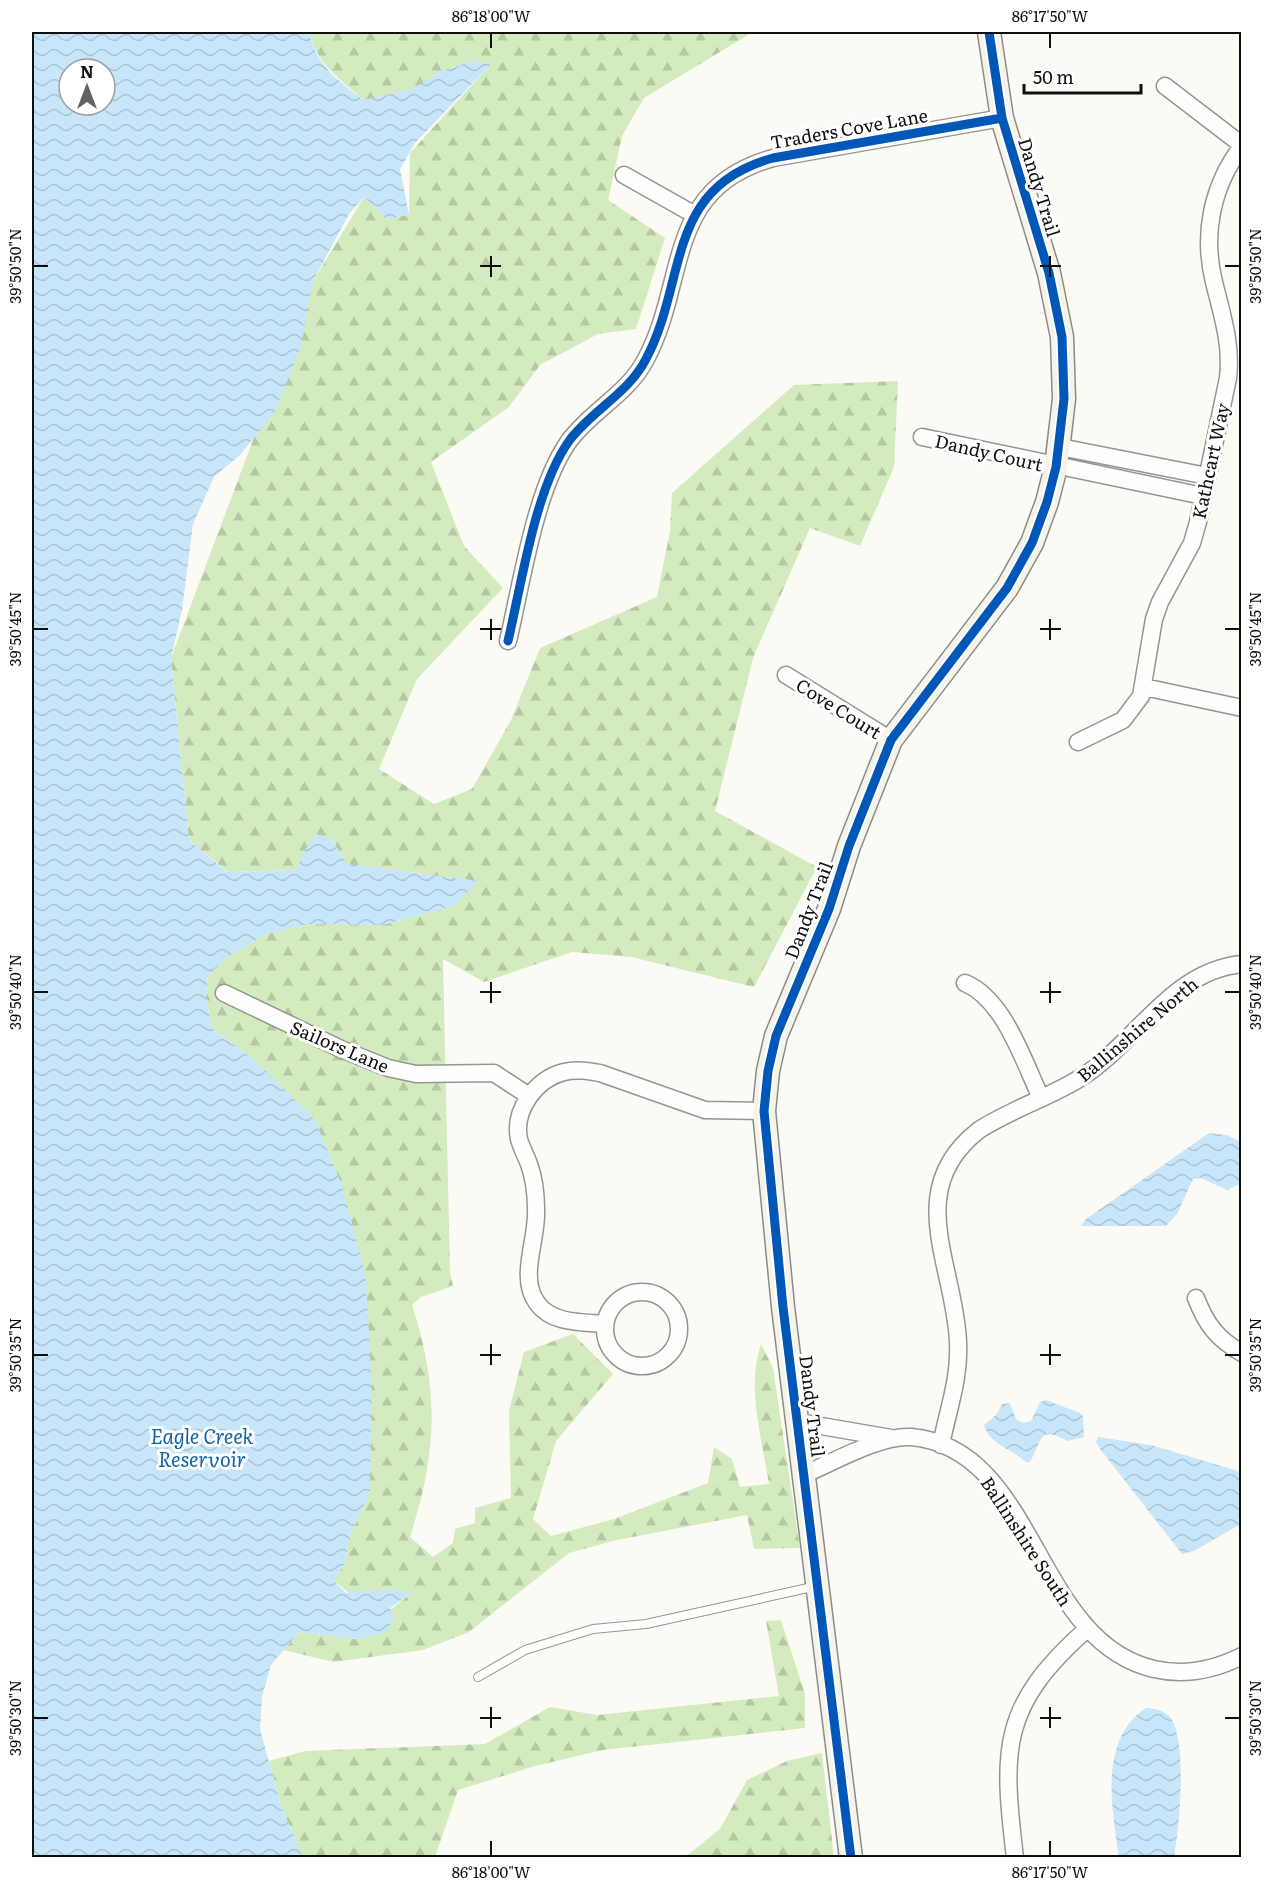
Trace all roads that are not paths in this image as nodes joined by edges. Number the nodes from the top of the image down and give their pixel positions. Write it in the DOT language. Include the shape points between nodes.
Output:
graph roads {
  1 [pos="989,32"];
  2 [pos="1165,86"];
  3 [pos="1002,118"];
  4 [pos="1242,145"];
  5 [pos="624,174"];
  6 [pos="695,215"];
  7 [pos="922,437"];
  8 [pos="1058,457"];
  9 [pos="1207,477"];
  10 [pos="1203,496"];
  11 [pos="508,641"];
  12 [pos="786,675"];
  13 [pos="1144,687"];
  14 [pos="1242,708"];
  15 [pos="891,740"];
  16 [pos="1078,742"];
  17 [pos="1242,964"];
  18 [pos="965,984"];
  19 [pos="224,993"];
  20 [pos="529,1096"];
  21 [pos="1041,1098"];
  22 [pos="764,1111"];
  23 [pos="1196,1298"];
  24 [pos="605,1324"];
  25 [pos="1242,1353"];
  26 [pos="798,1422"];
  27 [pos="892,1438"];
  28 [pos="941,1444"];
  29 [pos="805,1474"];
  30 [pos="818,1586"];
  31 [pos="1087,1629"];
  32 [pos="1242,1656"];
  33 [pos="478,1677"];
  34 [pos="851,1857"];
  35 [pos="1015,1857"];
  1 -- 3 [label="street, Dandy Trail"];
  2 -- 4 [label="street"];
  3 -- 6 [label="street, Traders Cove Lane" via="764,160 725,181"];
  3 -- 8 [label="street, Dandy Trail" via="1058,310 1065,373"];
  4 -- 9 [label="street, Kathcart Way" via="1220,183 1210,226 1210,263 1226,327 1229,358"];
  5 -- 6 [label="street"];
  6 -- 11 [label="street, Traders Cove Lane" via="683,240 645,361 625,389 574,435 550,474"];
  7 -- 8 [label="street, Dandy Court"];
  8 -- 9 [label="street"];
  8 -- 10 [label="street"];
  8 -- 15 [label="street, Dandy Trail" via="1032,543 1007,588"];
  9 -- 10 [label="street, Kathcart Way"];
  10 -- 13 [label="street, Kathcart Way" via="1192,543 1154,619"];
  12 -- 15 [label="street, Cove Court"];
  13 -- 14 [label="street"];
  13 -- 16 [label="street, Kathcart Way" via="1139,701 1123,720"];
  15 -- 22 [label="street, Dandy Trail" via="829,909 776,1036"];
  17 -- 21 [label="street, Ballinshire North" via="1205,974 1186,984 1078,1080"];
  18 -- 21 [label="street" via="999,1013"];
  19 -- 20 [label="street, Sailors Lane" via="388,1068 416,1074 494,1072"];
  20 -- 22 [label="street" via="557,1074 586,1071 705,1110"];
  20 -- 24 [label="street" via="519,1129 536,1207 529,1287 540,1307 559,1319"];
  21 -- 28 [label="street, Ballinshire North" via="973,1134 950,1162 941,1182 936,1224 956,1319 959,1356 953,1401"];
  22 -- 26 [label="street, Dandy Trail"];
  23 -- 25 [label="street" via="1211,1330"];
  24 -- 24 [label="street" via="618,1299 646,1291 671,1304 680,1331 667,1356 657,1363 640,1366 615,1354 607,1342"];
  26 -- 27 [label="street"];
  26 -- 29 [label="street, Dandy Trail"];
  27 -- 28 [label="street, Ballinshire South" via="911,1437"];
  27 -- 29 [label="street, Ballinshire South"];
  28 -- 31 [label="street, Ballinshire South" via="973,1464 999,1491"];
  29 -- 30 [label="street, Dandy Trail"];
  30 -- 33 [label="lane" via="646,1624 593,1629 525,1650"];
  30 -- 34 [label="street, Dandy Trail"];
  31 -- 32 [label="street, Ballinshire South" via="1121,1657 1163,1671 1199,1671"];
  31 -- 35 [label="street" via="1041,1675 1017,1720 1007,1778"];
}
